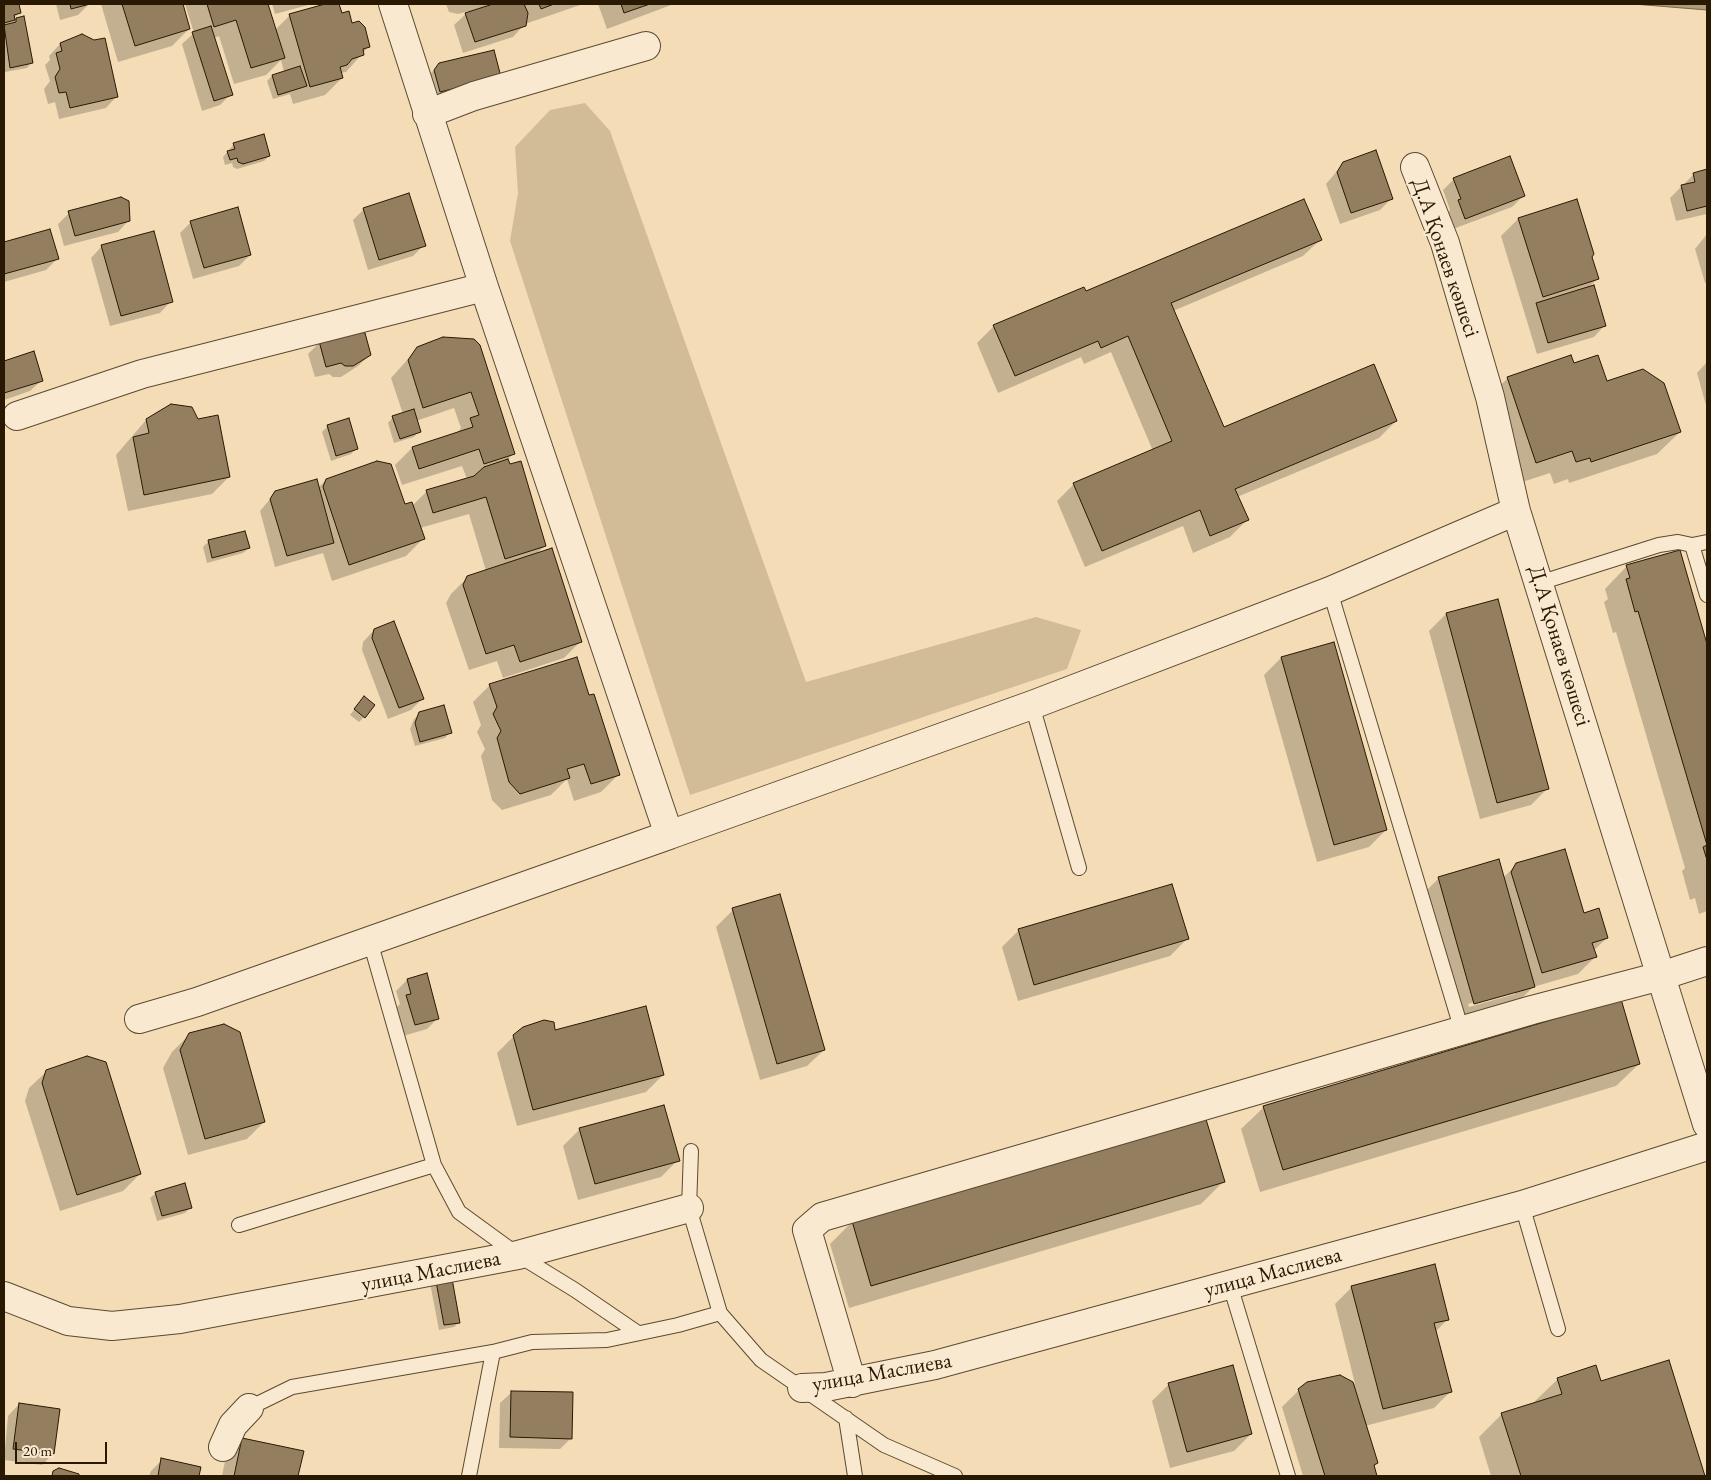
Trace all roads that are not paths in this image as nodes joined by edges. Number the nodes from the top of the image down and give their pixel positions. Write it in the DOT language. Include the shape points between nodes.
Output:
graph roads {
  1 [pos="393,4"];
  2 [pos="646,46"];
  3 [pos="427,114"];
  4 [pos="1415,168"];
  5 [pos="484,287"];
  6 [pos="16,416"];
  7 [pos="1516,511"];
  8 [pos="1707,542"];
  9 [pos="1692,545"];
  10 [pos="1539,583"];
  11 [pos="1330,591"];
  12 [pos="1707,595"];
  13 [pos="1032,706"];
  14 [pos="669,835"];
  15 [pos="1079,868"];
  16 [pos="370,941"];
  17 [pos="1707,961"];
  18 [pos="1661,976"];
  19 [pos="138,1019"];
  20 [pos="1462,1031"];
  21 [pos="1707,1124"];
  22 [pos="1707,1146"];
  23 [pos="691,1151"];
  24 [pos="434,1165"];
  25 [pos="1522,1205"];
  26 [pos="689,1208"];
  27 [pos="239,1225"];
  28 [pos="518,1255"];
  29 [pos="1230,1285"];
  30 [pos="4,1296"];
  31 [pos="720,1313"];
  32 [pos="1558,1329"];
  33 [pos="638,1333"];
  34 [pos="493,1352"];
  35 [pos="852,1383"];
  36 [pos="802,1388"];
  37 [pos="249,1408"];
  38 [pos="846,1418"];
  39 [pos="223,1447"];
  40 [pos="469,1476"];
  41 [pos="855,1476"];
  42 [pos="955,1476"];
  43 [pos="1288,1476"];
  1 -- 3 [label="street"];
  2 -- 3 [label="street" via="474,96"];
  3 -- 5 [label="street"];
  4 -- 7 [label="street, Д.А Қонаев көшесі" via="1453,270 1490,397"];
  5 -- 6 [label="street" via="142,374"];
  5 -- 14 [label="street"];
  7 -- 10 [label="street, Д.А Қонаев көшесі"];
  7 -- 11 [label="street"];
  8 -- 9 [label="lane"];
  9 -- 10 [label="lane" via="1678,542 1659,546"];
  9 -- 12 [label="lane"];
  10 -- 18 [label="street, Д.А Қонаев көшесі"];
  11 -- 13 [label="street"];
  11 -- 20 [label="lane"];
  13 -- 14 [label="street"];
  13 -- 15 [label="lane"];
  14 -- 16 [label="street"];
  16 -- 19 [label="street" via="197,1002"];
  16 -- 24 [label="lane"];
  17 -- 18 [label="street"];
  18 -- 20 [label="street"];
  18 -- 21 [label="street, Д.А Қонаев көшесі"];
  20 -- 35 [label="street" via="822,1217 807,1230"];
  22 -- 25 [label="street, улица Маслиева"];
  23 -- 26 [label="lane"];
  24 -- 27 [label="lane"];
  24 -- 28 [label="lane" via="459,1212"];
  25 -- 29 [label="street, улица Маслиева"];
  25 -- 32 [label="lane"];
  26 -- 28 [label="street"];
  26 -- 31 [label="lane"];
  28 -- 30 [label="street, улица Маслиева" via="180,1319 112,1326 68,1322"];
  28 -- 33 [label="lane, улица Маслиева"];
  29 -- 35 [label="street, улица Маслиева" via="935,1365"];
  29 -- 43 [label="lane"];
  31 -- 33 [label="lane"];
  31 -- 36 [label="lane, улица Маслиева" via="761,1360"];
  33 -- 34 [label="lane" via="608,1340 532,1342"];
  34 -- 37 [label="lane" via="292,1387"];
  34 -- 40 [label="lane"];
  35 -- 36 [label="street, улица Маслиева"];
  36 -- 38 [label="lane"];
  37 -- 39 [label="street" via="233,1425"];
  38 -- 41 [label="lane"];
  38 -- 42 [label="lane" via="884,1444"];
}
